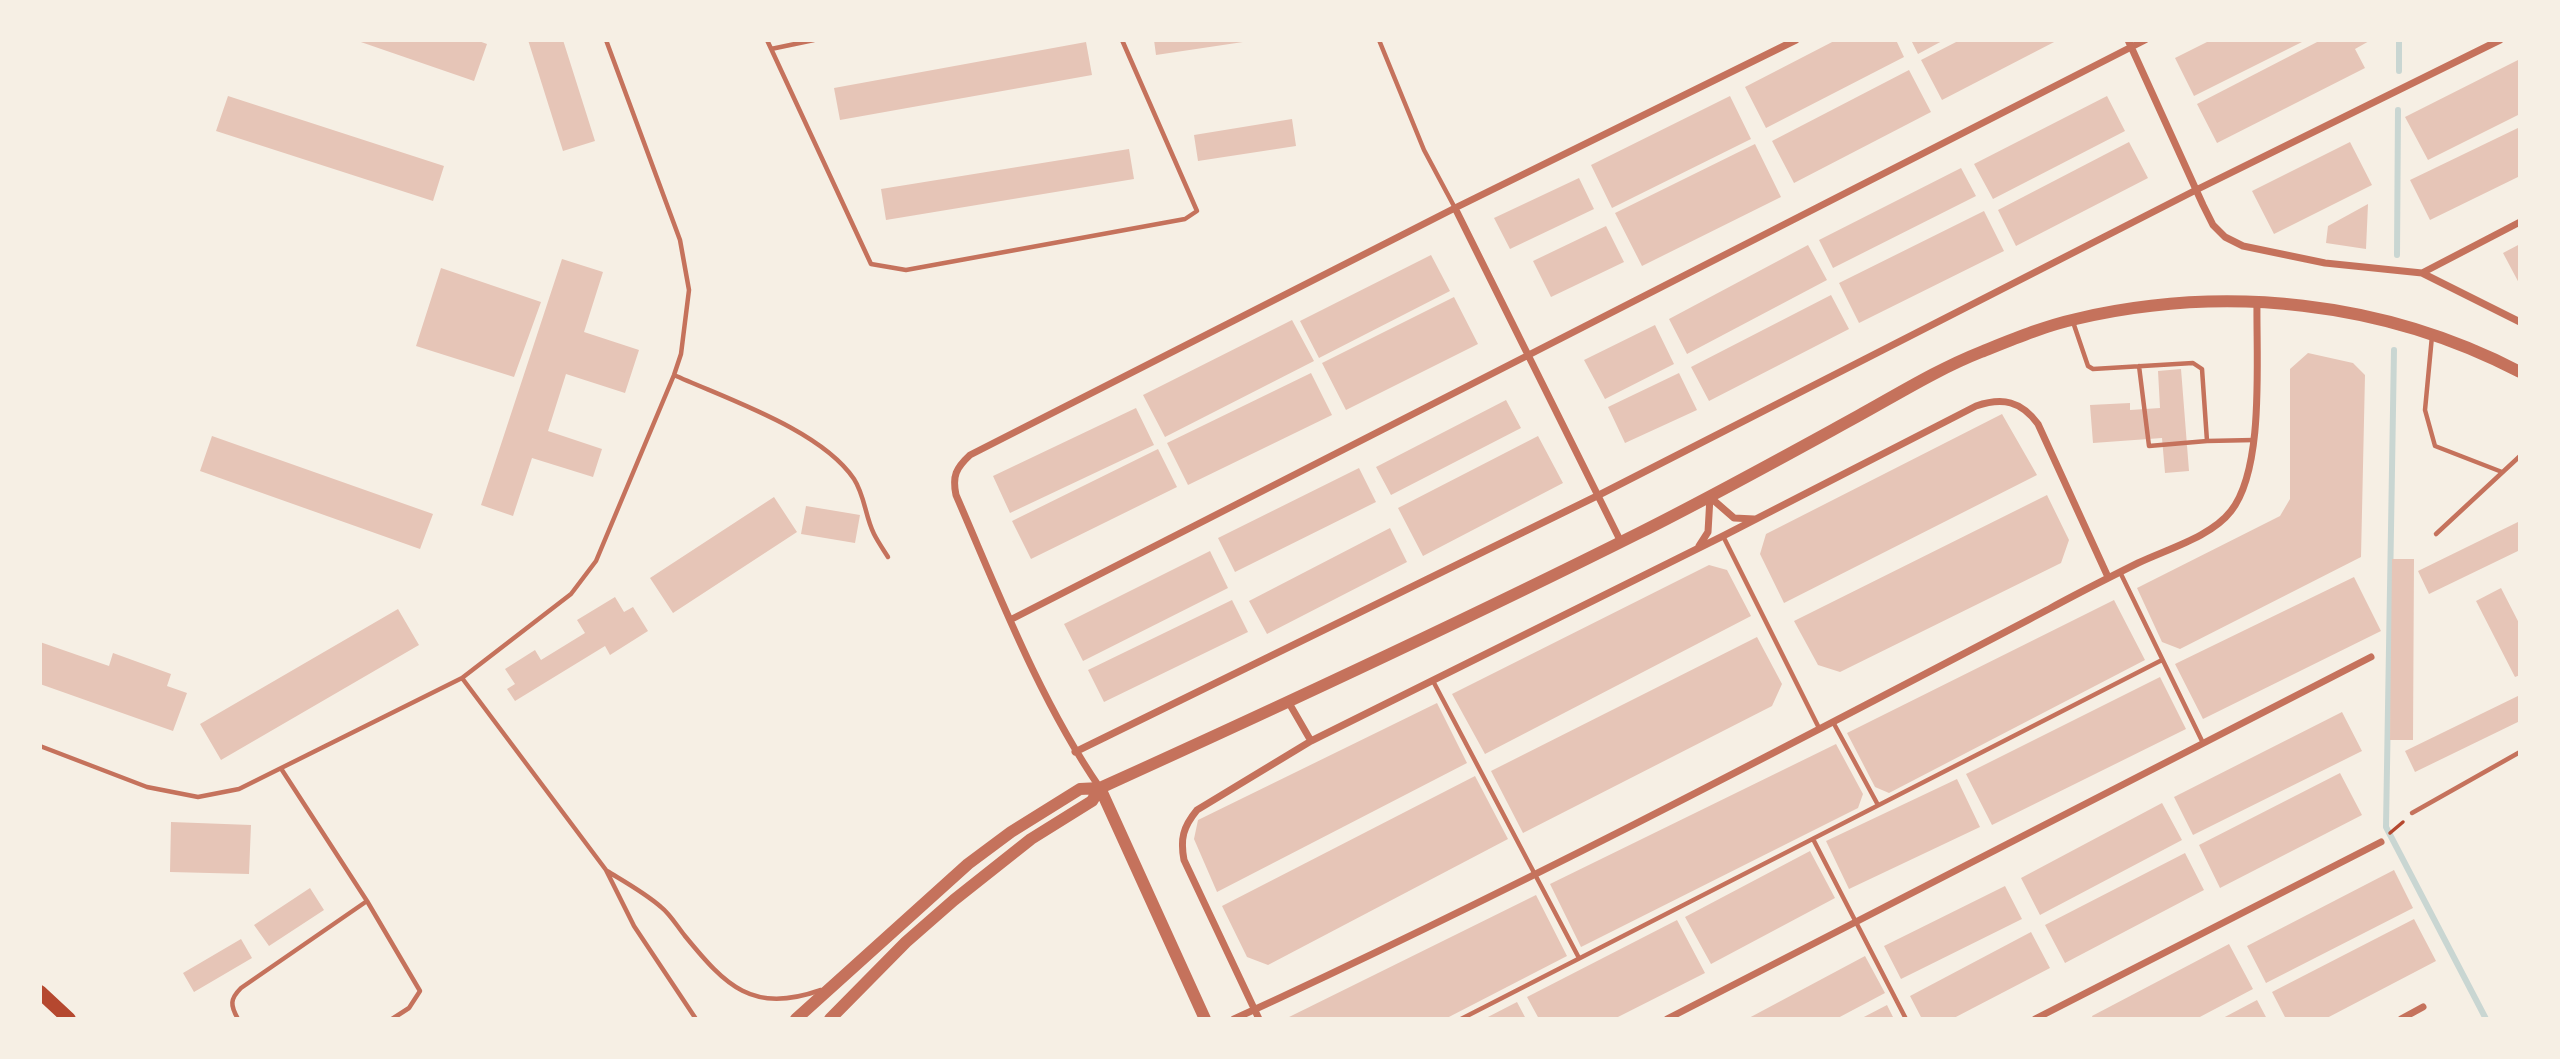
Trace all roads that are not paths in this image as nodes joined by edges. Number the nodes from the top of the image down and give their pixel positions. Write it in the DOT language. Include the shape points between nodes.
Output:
graph roads {
  1 [pos="606,40"];
  2 [pos="767,40"];
  3 [pos="814,40"];
  4 [pos="1122,40"];
  5 [pos="1379,40"];
  6 [pos="1796,40"];
  7 [pos="2145,40"];
  8 [pos="2500,40"];
  9 [pos="2129,44"];
  10 [pos="771,49"];
  11 [pos="2196,190"];
  12 [pos="1455,208"];
  13 [pos="2520,222"];
  14 [pos="2422,273"];
  15 [pos="2257,300"];
  16 [pos="2073,320"];
  17 [pos="2520,322"];
  18 [pos="2432,335"];
  19 [pos="1530,355"];
  20 [pos="2139,366"];
  21 [pos="2520,372"];
  22 [pos="674,375"];
  23 [pos="2254,440"];
  24 [pos="2207,441"];
  25 [pos="2520,456"];
  26 [pos="2502,472"];
  27 [pos="1597,496"];
  28 [pos="1710,497"];
  29 [pos="1754,519"];
  30 [pos="2436,534"];
  31 [pos="1723,536"];
  32 [pos="1621,542"];
  33 [pos="1698,548"];
  34 [pos="888,557"];
  35 [pos="2120,572"];
  36 [pos="2108,577"];
  37 [pos="1010,620"];
  38 [pos="2371,657"];
  39 [pos="2162,660"];
  40 [pos="463,678"];
  41 [pos="1433,681"];
  42 [pos="1289,703"];
  43 [pos="1833,722"];
  44 [pos="1820,729"];
  45 [pos="1311,741"];
  46 [pos="2203,743"];
  47 [pos="40,746"];
  48 [pos="1075,752"];
  49 [pos="2520,752"];
  50 [pos="282,770"];
  51 [pos="1100,788"];
  52 [pos="1878,805"];
  53 [pos="2412,813"];
  54 [pos="1813,839"];
  55 [pos="2381,842"];
  56 [pos="606,870"];
  57 [pos="1534,873"];
  58 [pos="367,901"];
  59 [pos="1856,921"];
  60 [pos="1579,958"];
  61 [pos="832,987"];
  62 [pos="40,992"];
  63 [pos="2423,1007"];
  64 [pos="1255,1009"];
  65 [pos="69,1019"];
  66 [pos="238,1019"];
  67 [pos="392,1019"];
  68 [pos="696,1019"];
  69 [pos="796,1019"];
  70 [pos="830,1019"];
  71 [pos="1205,1019"];
  72 [pos="1234,1019"];
  73 [pos="1259,1019"];
  74 [pos="1461,1019"];
  75 [pos="1667,1019"];
  76 [pos="1906,1019"];
  77 [pos="2035,1019"];
  78 [pos="2400,1019"];
  1 -- 22 [label="lane" via="680,240 689,290"];
  2 -- 10 [label="lane"];
  3 -- 10 [label="lane"];
  4 -- 10 [label="lane" via="1197,211 1185,219 906,270 872,264"];
  5 -- 12 [label="lane" via="1424,150"];
  6 -- 12 [label="street"];
  7 -- 9 [label="street"];
  8 -- 11 [label="street"];
  9 -- 11 [label="street"];
  9 -- 19 [label="street"];
  11 -- 14 [label="street" via="2213,225 2243,246 2325,263"];
  11 -- 27 [label="street"];
  12 -- 19 [label="street"];
  12 -- 37 [label="street" via="970,455 957,467 952,480 956,495"];
  13 -- 14 [label="street"];
  14 -- 17 [label="street"];
  15 -- 16 [label="street" via="2151,304"];
  15 -- 18 [label="street" via="2333,309"];
  15 -- 23 [label="street"];
  16 -- 20 [label="lane" via="2088,366"];
  16 -- 28 [label="street" via="1945,368"];
  18 -- 21 [label="street" via="2474,348"];
  18 -- 26 [label="lane" via="2425,410 2435,446"];
  19 -- 27 [label="street"];
  19 -- 37 [label="street"];
  20 -- 24 [label="lane" via="2193,363 2202,369"];
  20 -- 24 [label="lane" via="2150,446"];
  22 -- 34 [label="lane" via="803,433 830,452 853,478 873,532"];
  22 -- 40 [label="lane" via="596,561 571,594"];
  23 -- 24 [label="lane"];
  23 -- 35 [label="street" via="2247,482 2229,515"];
  25 -- 26 [label="lane"];
  26 -- 30 [label="lane"];
  27 -- 32 [label="street"];
  27 -- 48 [label="street"];
  28 -- 29 [label="street" via="1734,518"];
  28 -- 32 [label="street"];
  28 -- 33 [label="street" via="1708,532"];
  29 -- 31 [label="street"];
  29 -- 36 [label="street" via="1976,406 2012,402 2026,408 2038,424"];
  31 -- 33 [label="street"];
  31 -- 44 [label="lane"];
  32 -- 42 [label="street"];
  33 -- 41 [label="street"];
  35 -- 36 [label="street"];
  35 -- 39 [label="lane"];
  36 -- 43 [label="street"];
  37 -- 48 [label="street"];
  38 -- 46 [label="street"];
  39 -- 46 [label="lane"];
  39 -- 52 [label="lane"];
  40 -- 50 [label="lane"];
  40 -- 56 [label="lane"];
  41 -- 45 [label="street"];
  41 -- 57 [label="lane"];
  42 -- 45 [label="street"];
  42 -- 51 [label="street"];
  43 -- 44 [label="street"];
  43 -- 52 [label="lane"];
  44 -- 57 [label="street"];
  45 -- 64 [label="street" via="1197,810 1185,824 1181,842 1184,860"];
  46 -- 59 [label="street"];
  47 -- 50 [label="lane" via="147,787 198,797 239,789"];
  48 -- 51 [label="street"];
  49 -- 53 [label="lane"];
  50 -- 58 [label="lane"];
  51 -- 61 [label="street" via="1080,789 1011,832 948,881"];
  51 -- 70 [label="street" via="1092,801 1031,839 954,900"];
  51 -- 71 [label="street"];
  52 -- 54 [label="lane"];
  54 -- 59 [label="lane"];
  54 -- 60 [label="lane"];
  55 -- 77 [label="street"];
  56 -- 61 [label="lane" via="662,907 722,980 749,995 773,999"];
  56 -- 68 [label="lane" via="634,926"];
  57 -- 60 [label="lane"];
  57 -- 64 [label="street"];
  58 -- 66 [label="lane" via="241,988 231,1007"];
  58 -- 67 [label="lane" via="420,991 409,1008"];
  59 -- 75 [label="street"];
  59 -- 76 [label="lane"];
  60 -- 74 [label="lane"];
  61 -- 69 [label="street"];
  62 -- 65 [label="main road"];
  63 -- 78 [label="street"];
  64 -- 72 [label="street"];
  64 -- 73 [label="street"];
}
